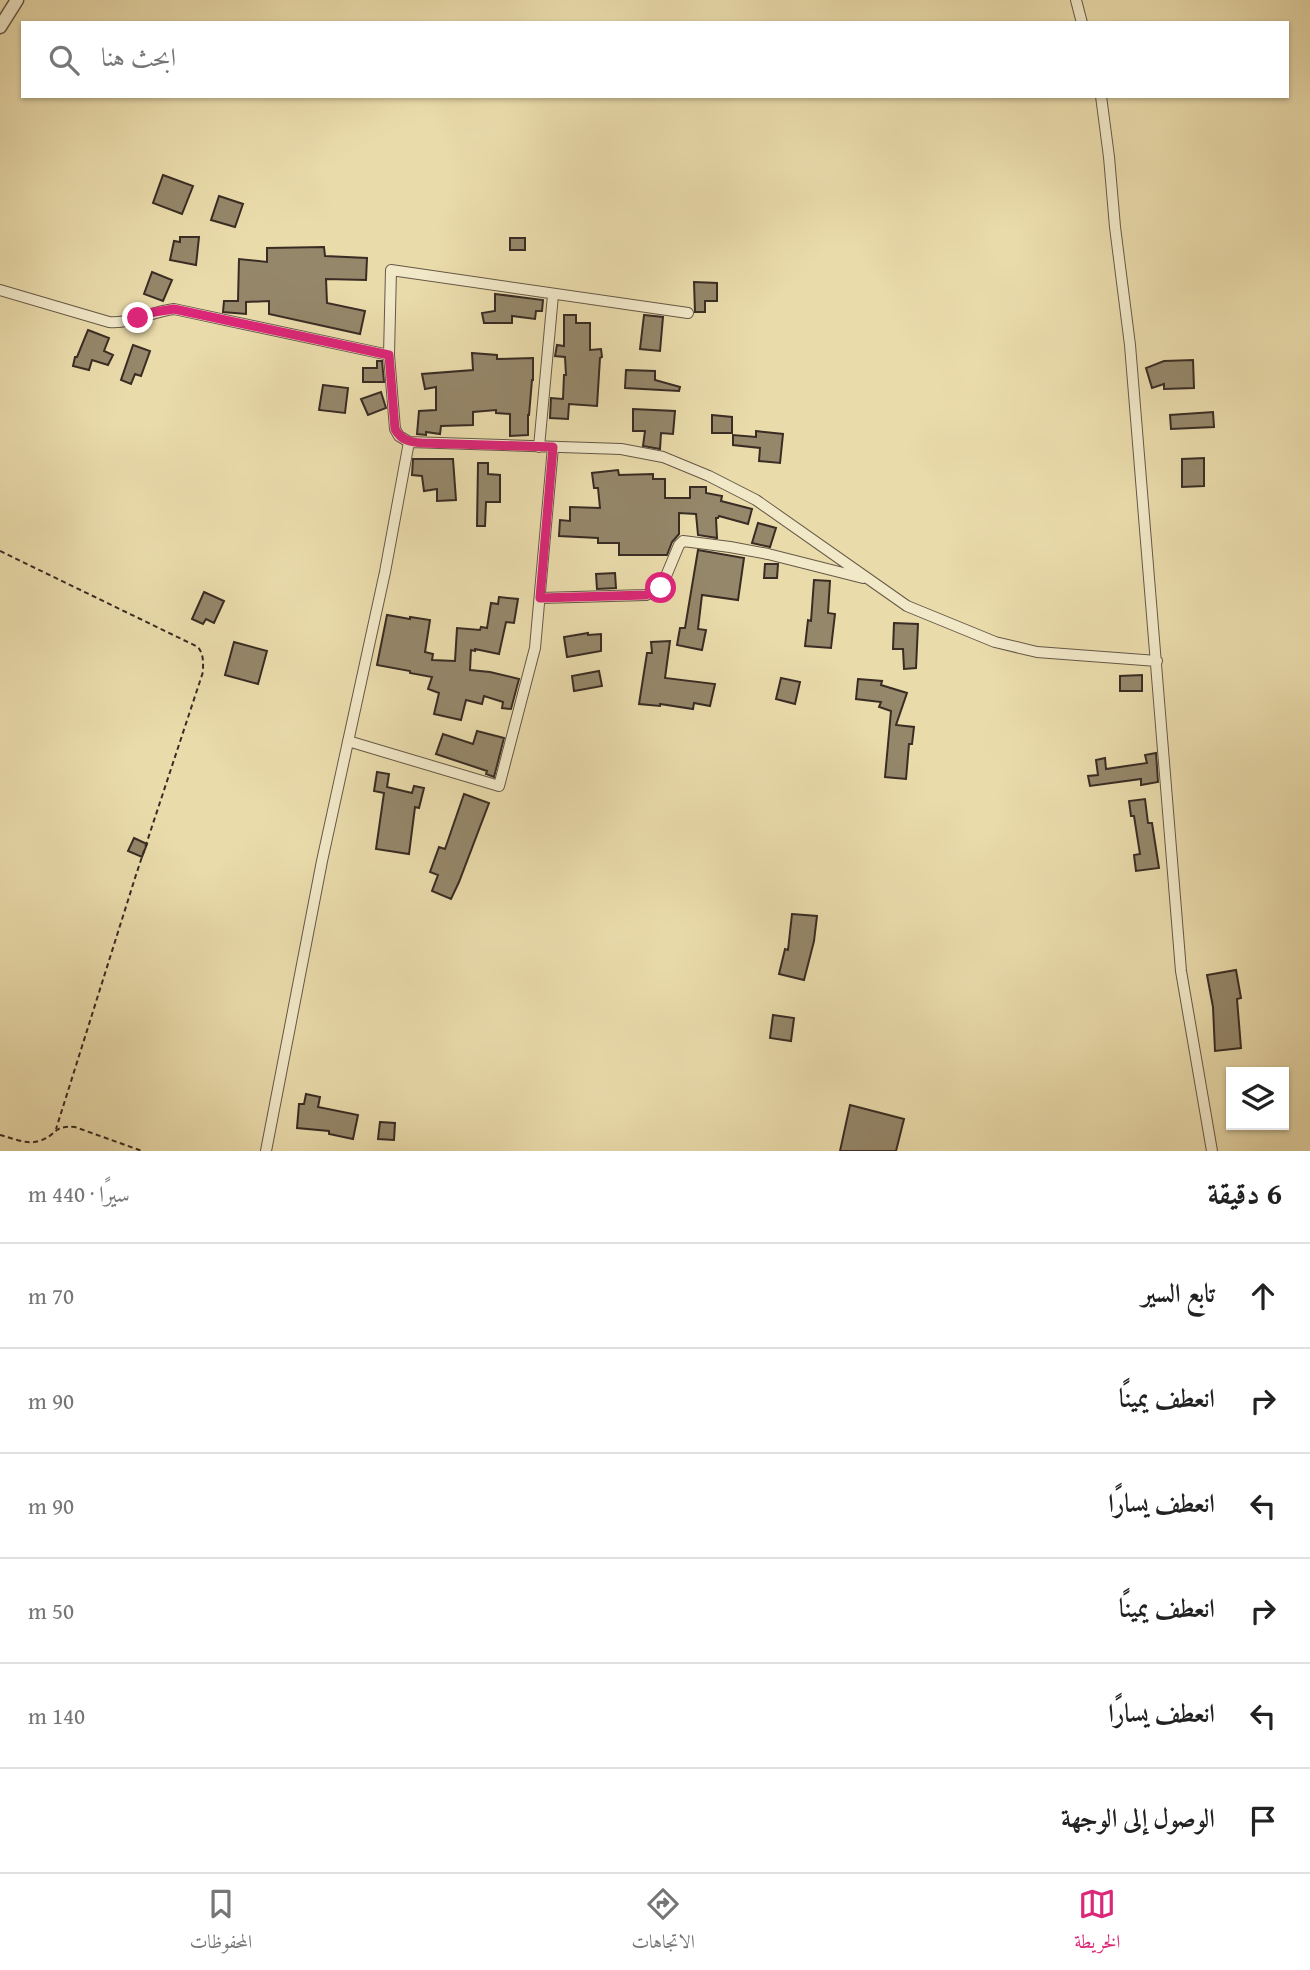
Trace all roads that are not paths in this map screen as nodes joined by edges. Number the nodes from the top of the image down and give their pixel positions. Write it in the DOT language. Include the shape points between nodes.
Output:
graph roads {
  1 [pos="17,0"];
  2 [pos="1076,0"];
  3 [pos="1081,21"];
  4 [pos="0,27"];
  5 [pos="1101,98"];
  6 [pos="0,290"];
  7 [pos="553,295"];
  8 [pos="688,313"];
  9 [pos="389,355"];
  10 [pos="409,442"];
  11 [pos="538,447"];
  12 [pos="553,447"];
  13 [pos="870,580"];
  14 [pos="540,598"];
  15 [pos="1157,661"];
  16 [pos="348,741"];
  17 [pos="266,1151"];
  18 [pos="1212,1151"];
  1 -- 4 [label="street"];
  2 -- 3 [label="street"];
  5 -- 15 [label="street" via="1130,345"];
  6 -- 9 [label="street" via="108,322 174,309"];
  7 -- 8 [label="street"];
  7 -- 9 [label="street" via="391,271"];
  7 -- 11 [label="street"];
  9 -- 10 [label="street" via="395,429"];
  10 -- 11 [label="street"];
  10 -- 16 [label="street"];
  11 -- 12 [label="street"];
  12 -- 13 [label="street" via="621,449 663,457 698,471 756,500"];
  12 -- 14 [label="street"];
  13 -- 14 [label="street" via="768,554 683,541 661,588 646,595"];
  13 -- 15 [label="street" via="907,606 995,642 1037,652"];
  14 -- 16 [label="street" via="535,648 499,786"];
  15 -- 18 [label="street" via="1181,971"];
  16 -- 17 [label="street"];
}
